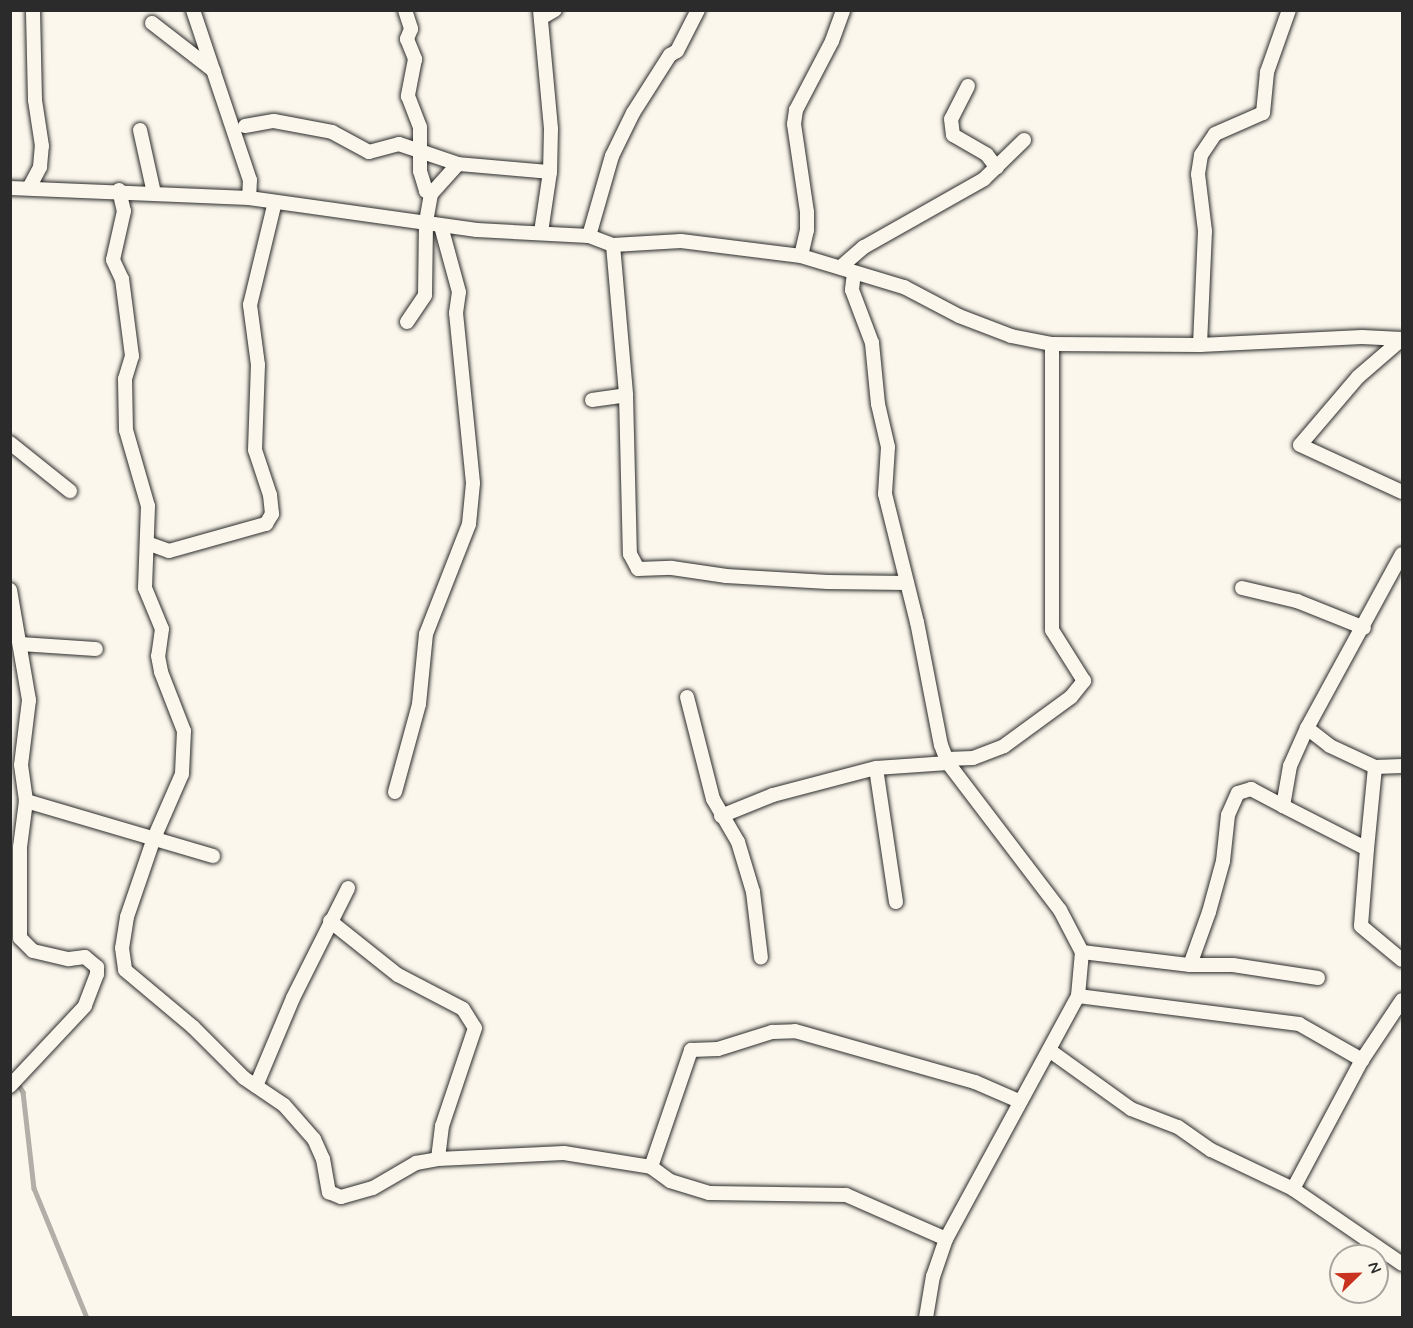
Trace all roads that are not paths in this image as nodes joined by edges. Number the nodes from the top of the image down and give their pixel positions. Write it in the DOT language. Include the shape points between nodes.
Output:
graph roads {
  1 [pos="33,10"];
  2 [pos="193,10"];
  3 [pos="405,10"];
  4 [pos="555,10"];
  5 [pos="698,10"];
  6 [pos="843,10"];
  7 [pos="1289,10"];
  8 [pos="540,14"];
  9 [pos="152,23"];
  10 [pos="217,73"];
  11 [pos="968,86"];
  12 [pos="245,126"];
  13 [pos="140,130"];
  14 [pos="1024,140"];
  15 [pos="421,149"];
  16 [pos="458,164"];
  17 [pos="997,168"];
  18 [pos="550,172"];
  19 [pos="10,188"];
  20 [pos="30,188"];
  21 [pos="118,190"];
  22 [pos="154,193"];
  23 [pos="431,194"];
  24 [pos="249,198"];
  25 [pos="275,202"];
  26 [pos="426,222"];
  27 [pos="441,226"];
  28 [pos="541,232"];
  29 [pos="590,236"];
  30 [pos="613,245"];
  31 [pos="801,256"];
  32 [pos="849,269"];
  33 [pos="406,322"];
  34 [pos="1402,339"];
  35 [pos="1052,344"];
  36 [pos="1200,345"];
  37 [pos="627,395"];
  38 [pos="592,400"];
  39 [pos="10,443"];
  40 [pos="70,491"];
  41 [pos="1402,492"];
  42 [pos="147,543"];
  43 [pos="1402,554"];
  44 [pos="907,583"];
  45 [pos="1242,588"];
  46 [pos="10,590"];
  47 [pos="1364,628"];
  48 [pos="20,644"];
  49 [pos="96,649"];
  50 [pos="687,697"];
  51 [pos="1307,728"];
  52 [pos="947,761"];
  53 [pos="1402,766"];
  54 [pos="1375,767"];
  55 [pos="876,768"];
  56 [pos="395,792"];
  57 [pos="26,801"];
  58 [pos="1283,806"];
  59 [pos="721,816"];
  60 [pos="154,838"];
  61 [pos="1367,849"];
  62 [pos="213,855"];
  63 [pos="348,888"];
  64 [pos="896,902"];
  65 [pos="330,921"];
  66 [pos="1082,952"];
  67 [pos="761,958"];
  68 [pos="1402,960"];
  69 [pos="1190,965"];
  70 [pos="1318,978"];
  71 [pos="1078,996"];
  72 [pos="1402,1000"];
  73 [pos="1049,1050"];
  74 [pos="1362,1060"];
  75 [pos="10,1086"];
  76 [pos="256,1086"];
  77 [pos="1019,1101"];
  78 [pos="438,1159"];
  79 [pos="651,1167"];
  80 [pos="1293,1190"];
  81 [pos="946,1239"];
  82 [pos="1402,1264"];
  83 [pos="926,1317"];
  1 -- 20 [label="street" via="35,100 42,146 40,167"];
  2 -- 10 [label="street"];
  3 -- 15 [label="street" via="411,29 407,39 415,59 408,96 418,116"];
  4 -- 8 [label="street"];
  5 -- 29 [label="street" via="677,51 670,55 633,113 612,156"];
  6 -- 31 [label="street" via="832,41 796,110 794,124 807,212"];
  7 -- 36 [label="street" via="1267,72 1263,113 1215,134 1201,154 1198,174 1205,231"];
  8 -- 18 [label="street"];
  9 -- 10 [label="street"];
  10 -- 24 [label="street" via="250,180"];
  11 -- 17 [label="street" via="951,119 953,135 987,155"];
  12 -- 15 [label="street" via="273,121 319,129 369,152 399,144"];
  13 -- 22 [label="street"];
  14 -- 17 [label="street"];
  15 -- 16 [label="street"];
  15 -- 23 [label="street" via="420,171"];
  16 -- 18 [label="street"];
  16 -- 23 [label="street"];
  17 -- 32 [label="street" via="864,247"];
  18 -- 28 [label="street"];
  19 -- 20 [label="street"];
  20 -- 21 [label="street"];
  21 -- 22 [label="street"];
  21 -- 42 [label="street" via="124,211 113,260 122,279 132,356 125,380 126,430 148,506"];
  22 -- 24 [label="street"];
  23 -- 26 [label="street"];
  24 -- 25 [label="street"];
  25 -- 26 [label="street"];
  25 -- 42 [label="street" via="250,305 258,365 255,450 272,514 267,524 169,551"];
  26 -- 27 [label="street"];
  26 -- 33 [label="street" via="425,295"];
  27 -- 28 [label="street"];
  27 -- 56 [label="street" via="459,292 456,313 473,483 469,524 426,634 419,704"];
  28 -- 29 [label="street"];
  29 -- 30 [label="street"];
  30 -- 31 [label="street" via="681,240"];
  30 -- 37 [label="street"];
  31 -- 32 [label="street"];
  32 -- 35 [label="street" via="904,286 959,316 1011,336"];
  32 -- 44 [label="street" via="852,290 872,343 878,404 888,447 885,494"];
  34 -- 36 [label="street" via="1362,337"];
  34 -- 41 [label="street" via="1358,377 1300,445"];
  35 -- 36 [label="street"];
  35 -- 52 [label="street" via="1052,630 1084,681 1071,697 1004,746 973,758"];
  37 -- 38 [label="street"];
  37 -- 44 [label="street" via="630,554 638,569 672,568 726,576 828,582"];
  39 -- 40 [label="street"];
  42 -- 60 [label="street" via="145,588 162,629 160,672 184,731 182,774"];
  43 -- 47 [label="street"];
  44 -- 52 [label="street"];
  45 -- 47 [label="street" via="1297,601"];
  46 -- 48 [label="street"];
  47 -- 51 [label="street"];
  48 -- 49 [label="street"];
  48 -- 57 [label="street" via="29,700 21,765"];
  50 -- 59 [label="street" via="713,799"];
  51 -- 54 [label="street" via="1330,746"];
  51 -- 58 [label="street" via="1290,766"];
  52 -- 55 [label="street"];
  52 -- 66 [label="street" via="1060,910"];
  53 -- 54 [label="street"];
  54 -- 61 [label="street"];
  55 -- 59 [label="street" via="773,795"];
  55 -- 64 [label="street"];
  57 -- 60 [label="street"];
  57 -- 75 [label="street" via="20,847 20,938 33,951 69,959 85,957 97,967 97,974 85,1006"];
  58 -- 61 [label="street"];
  58 -- 69 [label="street" via="1251,789 1238,793 1228,815 1223,861 1209,912"];
  59 -- 67 [label="street" via="738,842 753,892"];
  60 -- 62 [label="street"];
  60 -- 76 [label="street" via="127,916 122,948 125,970"];
  61 -- 68 [label="street" via="1361,926"];
  63 -- 65 [label="street"];
  65 -- 76 [label="street"];
  65 -- 78 [label="street" via="398,975 464,1009 475,1028 442,1126"];
  66 -- 69 [label="street"];
  66 -- 71 [label="street"];
  69 -- 70 [label="street" via="1233,965"];
  71 -- 73 [label="street"];
  71 -- 74 [label="street" via="1299,1024"];
  72 -- 74 [label="street"];
  73 -- 77 [label="street"];
  73 -- 80 [label="street" via="1131,1109 1178,1127 1211,1150"];
  74 -- 80 [label="street"];
  76 -- 78 [label="street" via="284,1105 308,1131 323,1159 329,1192 340,1197 373,1188 416,1163"];
  77 -- 79 [label="street" via="975,1082 795,1031 772,1032 718,1049 691,1050"];
  77 -- 81 [label="street"];
  78 -- 79 [label="street" via="564,1153"];
  79 -- 81 [label="street" via="670,1181 709,1193 846,1195"];
  80 -- 82 [label="street"];
  81 -- 83 [label="street" via="933,1276"];
}
